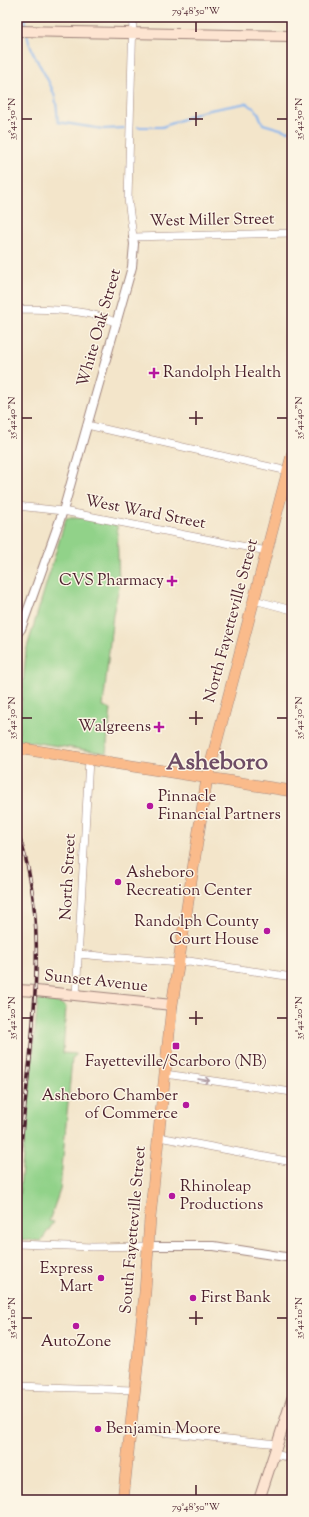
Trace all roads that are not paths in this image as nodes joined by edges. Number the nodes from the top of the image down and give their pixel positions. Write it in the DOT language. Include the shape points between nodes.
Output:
graph roads {
  1 [pos="133,17"];
  2 [pos="17,30"];
  3 [pos="132,33"];
  4 [pos="292,36"];
  5 [pos="292,233"];
  6 [pos="133,237"];
  7 [pos="17,309"];
  8 [pos="117,323"];
  9 [pos="87,425"];
  10 [pos="292,455"];
  11 [pos="288,471"];
  12 [pos="17,506"];
  13 [pos="63,511"];
  14 [pos="267,551"];
  15 [pos="254,600"];
  16 [pos="292,610"];
  17 [pos="17,634"];
  18 [pos="17,748"];
  19 [pos="90,759"];
  20 [pos="207,778"];
  21 [pos="292,791"];
  22 [pos="78,954"];
  23 [pos="178,963"];
  24 [pos="292,977"];
  25 [pos="17,990"];
  26 [pos="76,996"];
  27 [pos="172,1005"];
  28 [pos="165,1074"];
  29 [pos="292,1092"];
  30 [pos="159,1137"];
  31 [pos="292,1162"];
  32 [pos="17,1244"];
  33 [pos="148,1246"];
  34 [pos="292,1258"];
  35 [pos="17,1386"];
  36 [pos="133,1390"];
  37 [pos="292,1400"];
  38 [pos="129,1429"];
  39 [pos="278,1444"];
  40 [pos="274,1454"];
  41 [pos="292,1458"];
  42 [pos="123,1500"];
  43 [pos="258,1500"];
  1 -- 3 [label="street, White Oak Street"];
  2 -- 3 [label="main road"];
  3 -- 4 [label="main road"];
  3 -- 6 [label="street, White Oak Street" via="128,199"];
  5 -- 6 [label="street, West Miller Street"];
  6 -- 8 [label="street, White Oak Street" via="132,267"];
  7 -- 8 [label="street" via="64,309 106,318"];
  8 -- 9 [label="street, White Oak Street"];
  9 -- 11 [label="street"];
  9 -- 13 [label="street, White Oak Street"];
  10 -- 11 [label="main road, North Fayetteville Street"];
  11 -- 14 [label="main road, North Fayetteville Street"];
  12 -- 13 [label="street, West Ward Street"];
  13 -- 14 [label="street, West Ward Street"];
  13 -- 17 [label="street, White Oak Street"];
  14 -- 15 [label="main road, North Fayetteville Street"];
  15 -- 16 [label="street"];
  15 -- 20 [label="main road, North Fayetteville Street"];
  18 -- 19 [label="main road"];
  19 -- 20 [label="main road"];
  19 -- 22 [label="street, North Street"];
  20 -- 21 [label="main road"];
  20 -- 23 [label="main road, North Fayetteville Street"];
  22 -- 23 [label="street"];
  22 -- 26 [label="street, North Street"];
  23 -- 24 [label="street" via="189,961"];
  23 -- 27 [label="main road, South Fayetteville Street"];
  25 -- 26 [label="main road, Sunset Avenue"];
  26 -- 27 [label="main road, Sunset Avenue"];
  27 -- 28 [label="main road, South Fayetteville Street"];
  28 -- 29 [label="street, one-way"];
  28 -- 30 [label="main road, South Fayetteville Street"];
  30 -- 31 [label="street"];
  30 -- 33 [label="main road, South Fayetteville Street"];
  32 -- 33 [label="street"];
  33 -- 34 [label="street" via="214,1246"];
  33 -- 36 [label="main road, South Fayetteville Street"];
  35 -- 36 [label="street"];
  36 -- 38 [label="main road, South Fayetteville Street"];
  37 -- 39 [label="main road"];
  38 -- 39 [label="street"];
  38 -- 42 [label="main road, South Fayetteville Street"];
  39 -- 40 [label="main road"];
  40 -- 41 [label="street"];
  40 -- 43 [label="main road"];
}
